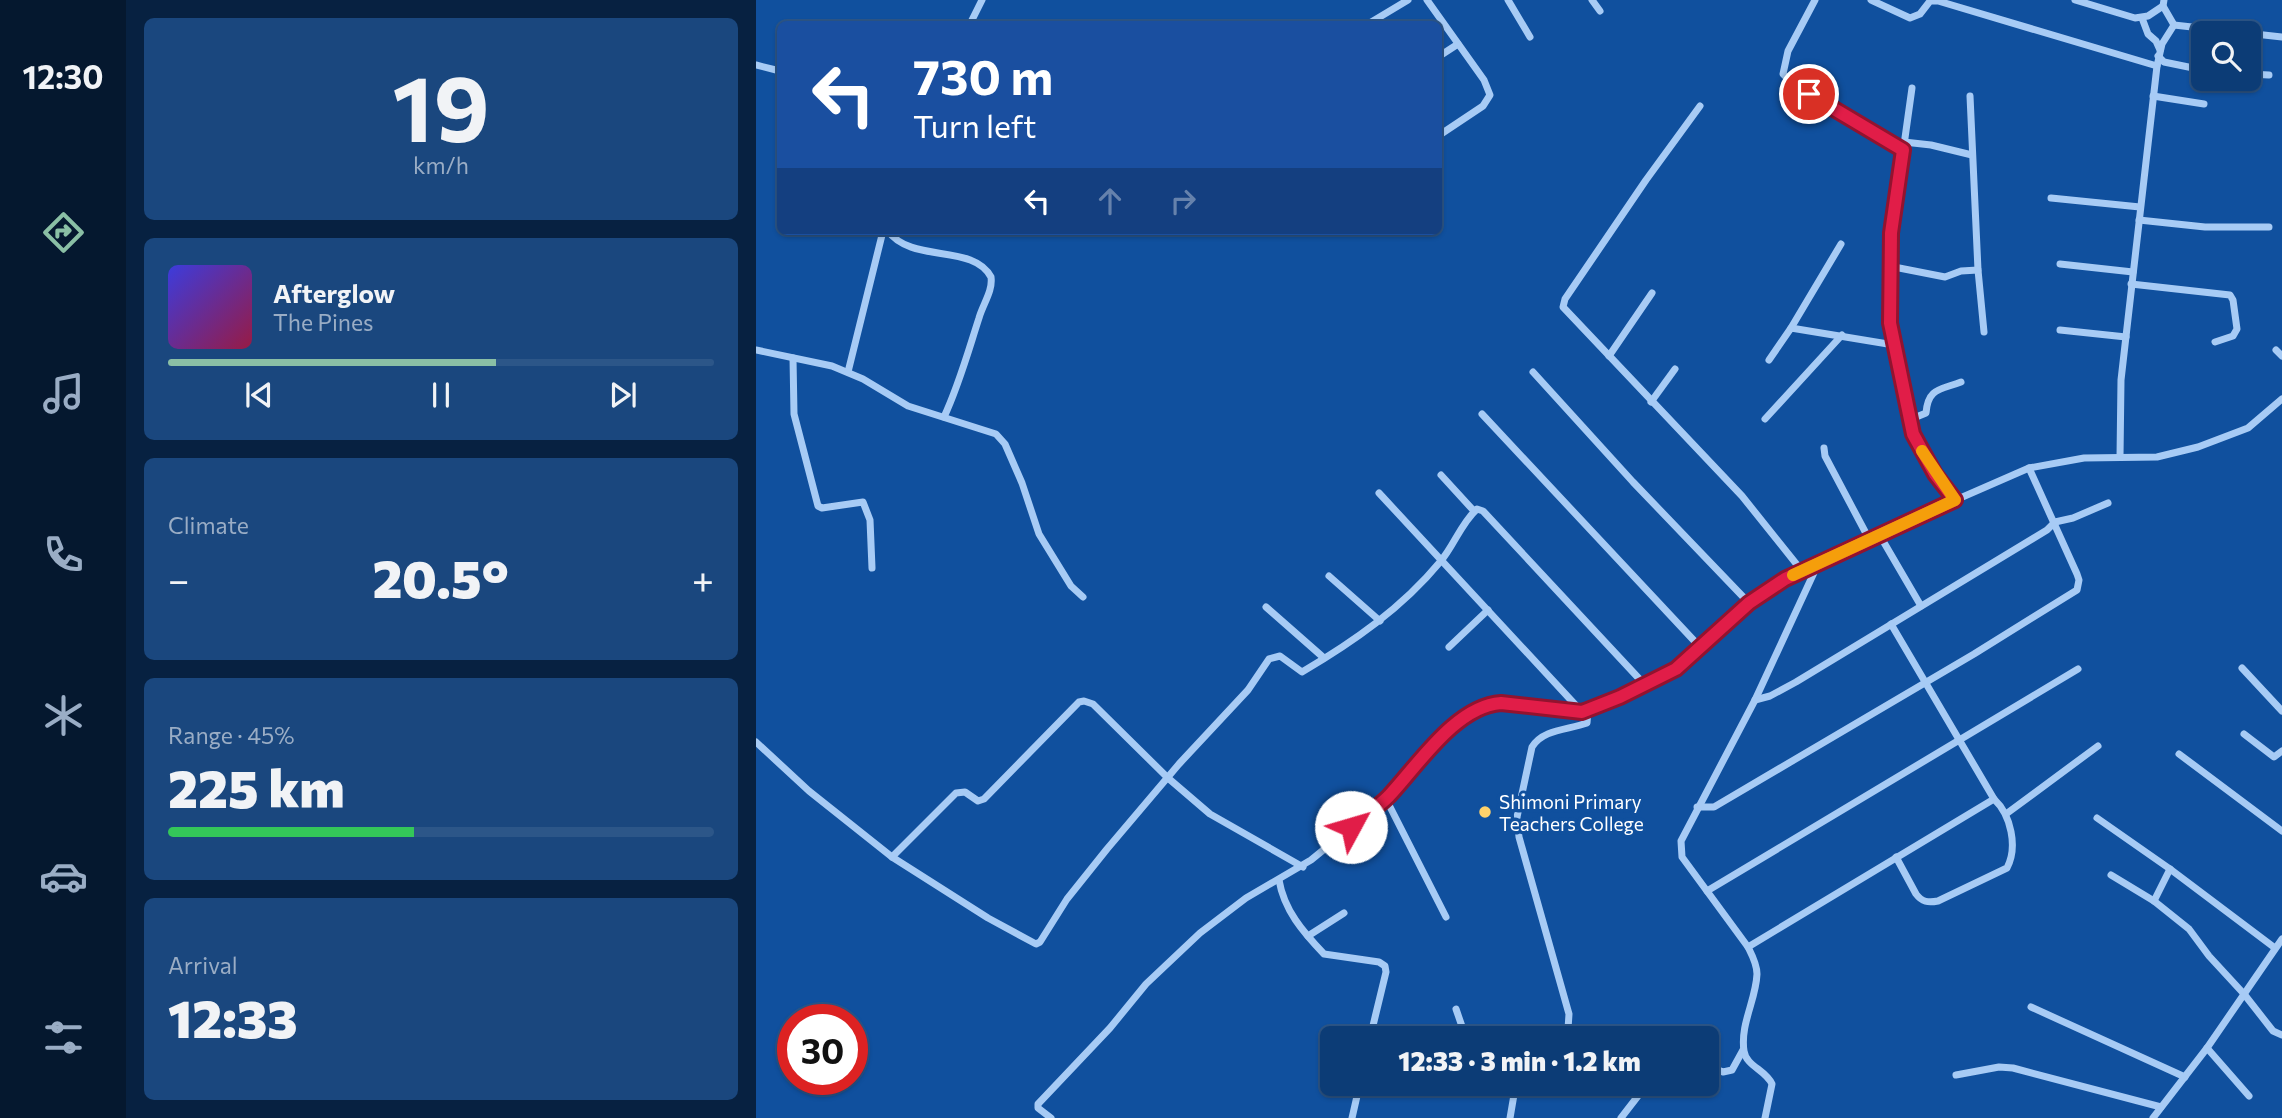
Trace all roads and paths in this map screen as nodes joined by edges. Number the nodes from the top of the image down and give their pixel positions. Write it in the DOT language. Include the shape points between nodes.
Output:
graph roads {
  1 [pos="982,0"];
  2 [pos="1408,0"];
  3 [pos="1427,0"];
  4 [pos="1507,0"];
  5 [pos="1592,0"];
  6 [pos="1815,0"];
  7 [pos="1871,0"];
  8 [pos="2076,0"];
  9 [pos="2163,3"];
  10 [pos="1600,11"];
  11 [pos="2142,18"];
  12 [pos="972,21"];
  13 [pos="1373,21"];
  14 [pos="1442,21"];
  15 [pos="1442,21"];
  16 [pos="2174,24"];
  17 [pos="1530,37"];
  18 [pos="2282,37"];
  19 [pos="1458,44"];
  20 [pos="1442,54"];
  21 [pos="2159,54"];
  22 [pos="756,65"];
  23 [pos="2157,66"];
  24 [pos="2191,68"];
  25 [pos="777,70"];
  26 [pos="2261,75"];
  27 [pos="2269,75"];
  28 [pos="1912,88"];
  29 [pos="1970,96"];
  30 [pos="2153,96"];
  31 [pos="2204,104"];
  32 [pos="1700,106"];
  33 [pos="1442,133"];
  34 [pos="1903,146"];
  35 [pos="1972,155"];
  36 [pos="2051,198"];
  37 [pos="2140,207"];
  38 [pos="2139,220"];
  39 [pos="2269,227"];
  40 [pos="884,235"];
  41 [pos="890,235"];
  42 [pos="1842,244"];
  43 [pos="2060,264"];
  44 [pos="1889,266"];
  45 [pos="1978,270"];
  46 [pos="2133,272"];
  47 [pos="2132,284"];
  48 [pos="1652,293"];
  49 [pos="1791,328"];
  50 [pos="2060,330"];
  51 [pos="1984,331"];
  52 [pos="1842,335"];
  53 [pos="2126,337"];
  54 [pos="2215,342"];
  55 [pos="1894,345"];
  56 [pos="756,351"];
  57 [pos="1609,356"];
  58 [pos="793,358"];
  59 [pos="1769,359"];
  60 [pos="1675,369"];
  61 [pos="848,372"];
  62 [pos="1533,372"];
  63 [pos="1961,382"];
  64 [pos="2282,399"];
  65 [pos="1651,402"];
  66 [pos="1482,414"];
  67 [pos="944,417"];
  68 [pos="1765,419"];
  69 [pos="1909,420"];
  70 [pos="1824,448"];
  71 [pos="2120,457"];
  72 [pos="2029,468"];
  73 [pos="1441,475"];
  74 [pos="1379,494"];
  75 [pos="1955,500"];
  76 [pos="2108,503"];
  77 [pos="1474,511"];
  78 [pos="2055,522"];
  79 [pos="1879,534"];
  80 [pos="1869,539"];
  81 [pos="1441,561"];
  82 [pos="1818,564"];
  83 [pos="872,568"];
  84 [pos="1802,571"];
  85 [pos="1329,576"];
  86 [pos="1083,597"];
  87 [pos="1749,603"];
  88 [pos="1921,606"];
  89 [pos="1266,607"];
  90 [pos="1488,610"];
  91 [pos="1380,621"];
  92 [pos="1891,624"];
  93 [pos="1449,647"];
  94 [pos="1700,647"];
  95 [pos="1324,658"];
  96 [pos="2242,668"];
  97 [pos="2078,669"];
  98 [pos="1925,682"];
  99 [pos="1645,685"];
  100 [pos="1755,700"];
  101 [pos="1585,711"];
  102 [pos="2282,711"];
  103 [pos="2244,734"];
  104 [pos="1960,740"];
  105 [pos="756,742"];
  106 [pos="2098,746"];
  107 [pos="2282,751"];
  108 [pos="2179,754"];
  109 [pos="1168,778"];
  110 [pos="1386,799"];
  111 [pos="1994,799"];
  112 [pos="1697,807"];
  113 [pos="2006,814"];
  114 [pos="2097,818"];
  115 [pos="2282,831"];
  116 [pos="892,857"];
  117 [pos="1895,857"];
  118 [pos="1303,867"];
  119 [pos="2170,869"];
  120 [pos="2111,875"];
  121 [pos="1279,880"];
  122 [pos="1707,891"];
  123 [pos="2154,901"];
  124 [pos="1344,912"];
  125 [pos="1446,918"];
  126 [pos="1308,936"];
  127 [pos="2282,939"];
  128 [pos="1748,947"];
  129 [pos="2275,948"];
  130 [pos="2244,994"];
  131 [pos="2031,1007"];
  132 [pos="1456,1009"];
  133 [pos="1373,1026"];
  134 [pos="1462,1026"];
  135 [pos="1568,1026"];
  136 [pos="2282,1035"];
  137 [pos="2207,1048"];
  138 [pos="1744,1049"];
  139 [pos="1719,1070"];
  140 [pos="1956,1075"];
  141 [pos="2185,1077"];
  142 [pos="1357,1096"];
  143 [pos="1514,1096"];
  144 [pos="1638,1096"];
  145 [pos="2249,1096"];
  146 [pos="2161,1107"];
  147 [pos="1051,1118"];
  148 [pos="1352,1118"];
  149 [pos="1510,1118"];
  150 [pos="1621,1118"];
  151 [pos="1765,1118"];
  152 [pos="2153,1118"];
  1 -- 12 [label="street"];
  2 -- 13 [label="street"];
  3 -- 14 [label="street"];
  4 -- 17 [label="street"];
  5 -- 10 [label="street"];
  6 -- 34 [label="street" via="1788,51 1783,74 1795,86"];
  7 -- 23 [label="street" via="1910,18 1930,1 1938,1"];
  8 -- 11 [label="street"];
  9 -- 11 [label="street"];
  9 -- 16 [label="street"];
  11 -- 21 [label="street"];
  15 -- 19 [label="street"];
  16 -- 18 [label="street"];
  16 -- 21 [label="street"];
  19 -- 20 [label="street"];
  19 -- 33 [label="street" via="1490,95 1483,106"];
  21 -- 23 [label="street"];
  21 -- 24 [label="street" via="2164,62"];
  22 -- 25 [label="street"];
  23 -- 30 [label="street"];
  26 -- 27 [label="street"];
  28 -- 34 [label="street"];
  29 -- 35 [label="street"];
  30 -- 31 [label="street"];
  30 -- 37 [label="street"];
  32 -- 57 [label="street" via="1563,303"];
  34 -- 35 [label="street" via="1931,145"];
  34 -- 44 [label="street"];
  35 -- 45 [label="street"];
  36 -- 37 [label="street"];
  37 -- 38 [label="street"];
  38 -- 39 [label="street" via="2220,228"];
  38 -- 46 [label="street"];
  40 -- 61 [label="street"];
  41 -- 67 [label="street" via="912,248 979,263 991,276 991,290"];
  42 -- 49 [label="street"];
  43 -- 46 [label="street"];
  44 -- 45 [label="street" via="1942,277"];
  44 -- 55 [label="street"];
  45 -- 51 [label="street"];
  46 -- 47 [label="street"];
  47 -- 53 [label="street"];
  47 -- 54 [label="street" via="2230,295 2237,329"];
  48 -- 57 [label="street"];
  49 -- 52 [label="street"];
  49 -- 59 [label="street"];
  50 -- 53 [label="street"];
  52 -- 55 [label="street"];
  52 -- 68 [label="street"];
  53 -- 71 [label="street"];
  55 -- 69 [label="street"];
  56 -- 58 [label="street"];
  57 -- 65 [label="street"];
  58 -- 61 [label="street"];
  58 -- 83 [label="street" via="794,414 818,506 863,502 871,531"];
  60 -- 65 [label="street"];
  61 -- 67 [label="street" via="908,405"];
  62 -- 87 [label="street"];
  63 -- 69 [label="street" via="1931,395 1926,413"];
  64 -- 71 [label="street" via="2248,428 2224,438 2157,457"];
  65 -- 84 [label="street" via="1742,496"];
  66 -- 94 [label="street"];
  67 -- 86 [label="street" via="1001,438 1039,534 1071,586"];
  69 -- 75 [label="street" via="1924,455"];
  70 -- 80 [label="street"];
  71 -- 72 [label="street"];
  72 -- 75 [label="street"];
  72 -- 78 [label="street"];
  73 -- 77 [label="street"];
  74 -- 81 [label="street"];
  75 -- 79 [label="street"];
  76 -- 78 [label="street"];
  77 -- 81 [label="street"];
  77 -- 99 [label="street" via="1483,511"];
  78 -- 88 [label="street"];
  78 -- 98 [label="street" via="2079,580 2077,590"];
  79 -- 80 [label="street"];
  79 -- 88 [label="street"];
  80 -- 82 [label="street"];
  81 -- 90 [label="street"];
  81 -- 91 [label="street"];
  82 -- 84 [label="street"];
  82 -- 100 [label="street"];
  84 -- 87 [label="street"];
  85 -- 91 [label="street"];
  87 -- 94 [label="street"];
  88 -- 92 [label="street"];
  89 -- 95 [label="street"];
  90 -- 93 [label="street"];
  90 -- 101 [label="street"];
  91 -- 95 [label="street"];
  92 -- 98 [label="street"];
  92 -- 100 [label="street" via="1779,691"];
  94 -- 99 [label="street" via="1676,669"];
  95 -- 109 [label="street" via="1302,672 1280,656 1269,659 1248,690"];
  96 -- 102 [label="street"];
  97 -- 104 [label="street"];
  98 -- 104 [label="street"];
  98 -- 112 [label="street" via="1714,807"];
  99 -- 101 [label="street"];
  100 -- 112 [label="street"];
  101 -- 110 [label="street" via="1501,703 1478,709 1444,735"];
  101 -- 135 [label="street" via="1587,723 1537,739 1517,817 1569,1014"];
  103 -- 107 [label="street" via="2274,757"];
  104 -- 111 [label="street"];
  104 -- 122 [label="street"];
  105 -- 116 [label="street"];
  106 -- 113 [label="street"];
  108 -- 115 [label="street"];
  109 -- 116 [label="street" via="1093,704 1079,702 984,799 956,793"];
  109 -- 116 [label="street" via="1067,899 1038,943 988,918"];
  109 -- 118 [label="street" via="1210,814"];
  110 -- 118 [label="street"];
  110 -- 125 [label="street"];
  111 -- 113 [label="street"];
  111 -- 117 [label="street"];
  112 -- 122 [label="street" via="1684,833 1682,858"];
  113 -- 117 [label="street" via="2011,839 2007,868 1938,901 1919,898"];
  114 -- 119 [label="street"];
  117 -- 128 [label="street"];
  118 -- 121 [label="street"];
  119 -- 123 [label="street"];
  119 -- 129 [label="street"];
  120 -- 123 [label="street"];
  121 -- 126 [label="street" via="1285,904"];
  121 -- 147 [label="street" via="1223,914 1146,984 1040,1101 1038,1108"];
  122 -- 128 [label="street"];
  123 -- 130 [label="street" via="2189,929"];
  124 -- 126 [label="street"];
  126 -- 133 [label="street" via="1327,955 1385,966"];
  127 -- 129 [label="street"];
  128 -- 138 [label="street" via="1757,975"];
  129 -- 130 [label="street"];
  130 -- 136 [label="street" via="2273,1031"];
  130 -- 137 [label="street"];
  131 -- 141 [label="street"];
  132 -- 134 [label="street"];
  137 -- 141 [label="street"];
  137 -- 145 [label="street"];
  138 -- 139 [label="street" via="1732,1070"];
  138 -- 151 [label="street" via="1748,1060 1772,1084"];
  140 -- 146 [label="street" via="2013,1068"];
  141 -- 146 [label="street"];
  142 -- 148 [label="street"];
  143 -- 149 [label="street"];
  144 -- 150 [label="street"];
  146 -- 152 [label="street"];
}
